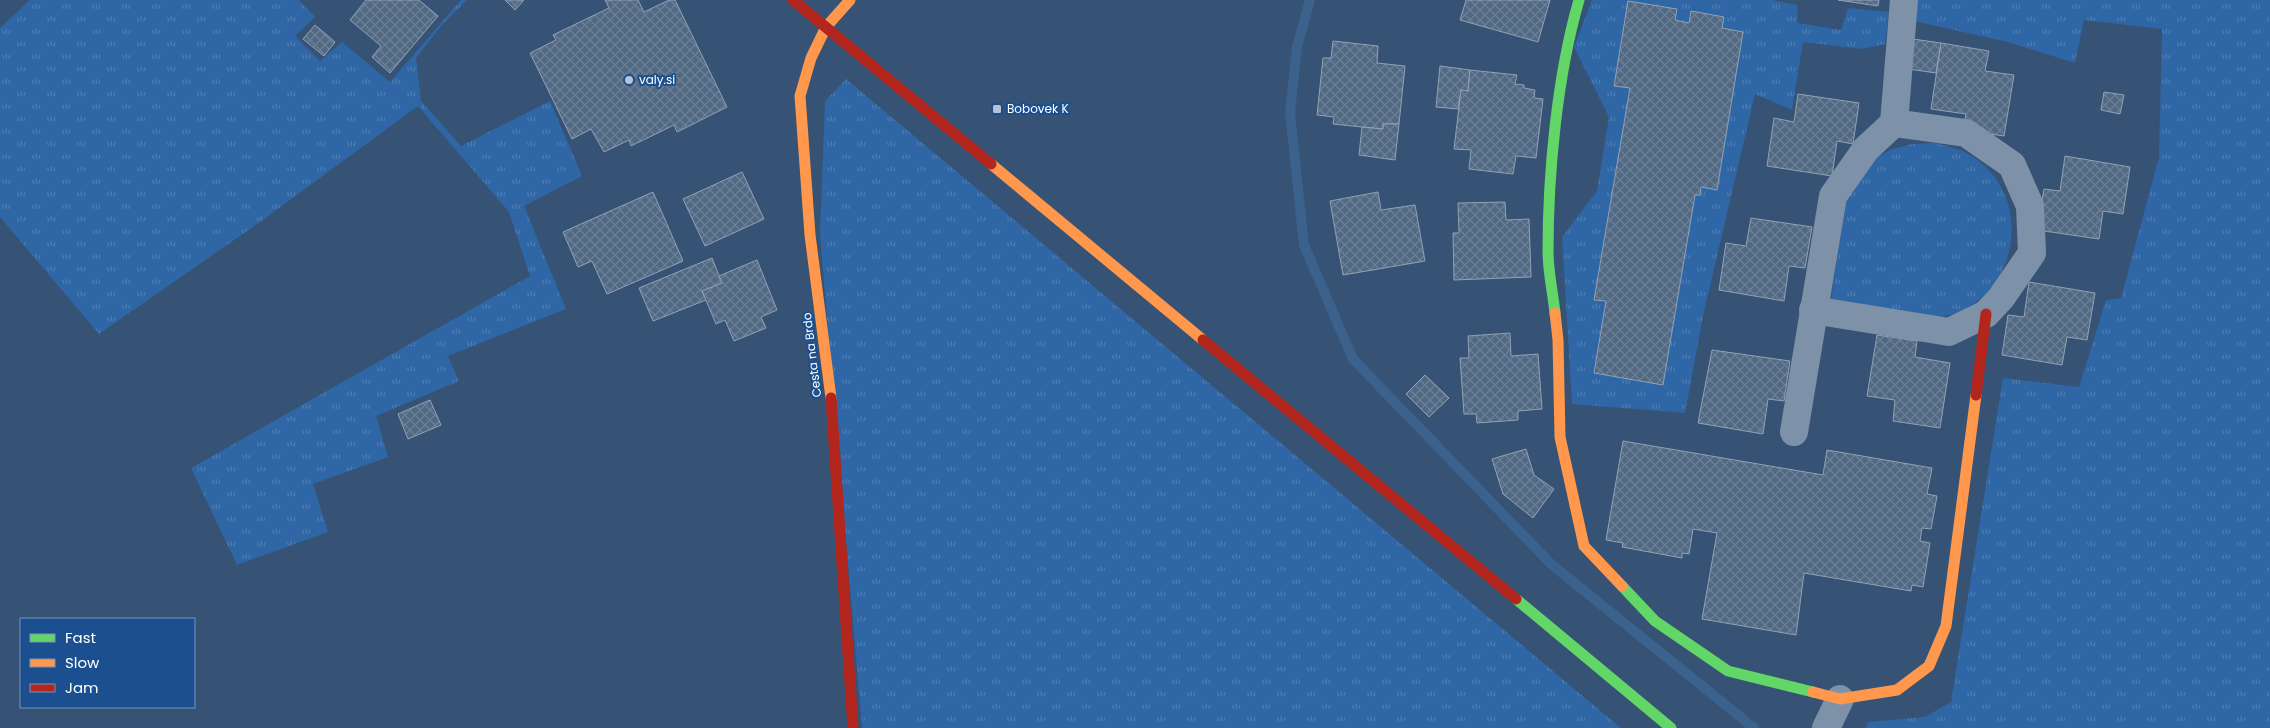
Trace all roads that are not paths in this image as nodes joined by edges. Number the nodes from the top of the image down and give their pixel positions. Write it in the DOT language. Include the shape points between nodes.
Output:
graph roads {
  1 [pos="793,0"];
  2 [pos="850,0"];
  3 [pos="1579,0"];
  4 [pos="1904,0"];
  5 [pos="826,27"];
  6 [pos="1894,122"];
  7 [pos="1813,310"];
  8 [pos="1986,314"];
  9 [pos="1794,432"];
  10 [pos="1840,699"];
  11 [pos="853,728"];
  12 [pos="1671,728"];
  13 [pos="1826,728"];
  1 -- 5 [label="street"];
  2 -- 5 [label="street, Cesta na Brdo"];
  3 -- 10 [label="street" via="1567,41 1553,155 1548,254 1558,340 1560,437 1584,546 1655,621 1728,671"];
  4 -- 6 [label="street"];
  5 -- 11 [label="street, Cesta na Brdo" via="811,58 800,96 810,235 830,390"];
  5 -- 12 [label="street"];
  6 -- 7 [label="street" via="1866,150 1833,196"];
  6 -- 8 [label="street" via="1966,133 2012,165 2030,206 2032,253"];
  7 -- 8 [label="street" via="1949,332"];
  7 -- 9 [label="street"];
  8 -- 10 [label="street" via="1946,626 1929,666 1897,690"];
  10 -- 13 [label="street"];
}
